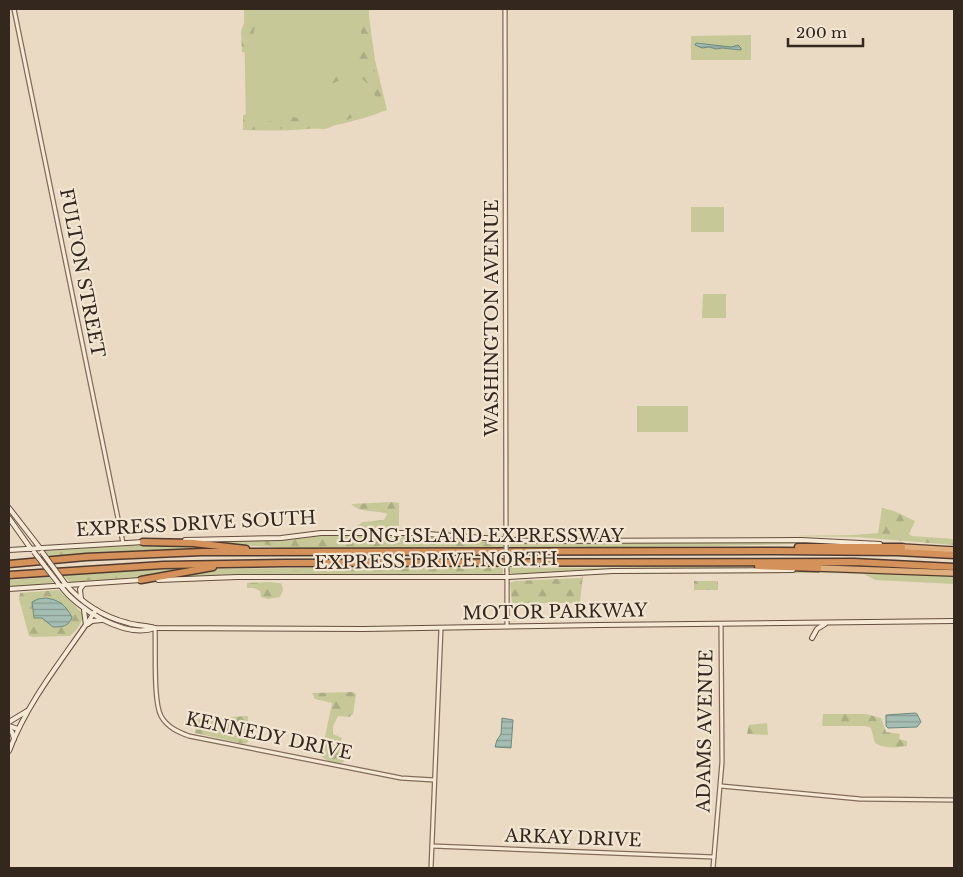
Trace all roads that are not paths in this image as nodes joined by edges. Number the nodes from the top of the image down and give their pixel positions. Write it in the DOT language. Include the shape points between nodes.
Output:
graph roads {
  1 [pos="14,9"];
  2 [pos="505,9"];
  3 [pos="9,508"];
  4 [pos="9,518"];
  5 [pos="24,540"];
  6 [pos="143,542"];
  7 [pos="506,542"];
  8 [pos="122,543"];
  9 [pos="902,547"];
  10 [pos="20,549"];
  11 [pos="9,550"];
  12 [pos="40,550"];
  13 [pos="954,550"];
  14 [pos="32,551"];
  15 [pos="307,552"];
  16 [pos="744,552"];
  17 [pos="954,556"];
  18 [pos="735,562"];
  19 [pos="284,563"];
  20 [pos="9,564"];
  21 [pos="954,567"];
  22 [pos="818,568"];
  23 [pos="954,573"];
  24 [pos="9,575"];
  25 [pos="507,577"];
  26 [pos="140,580"];
  27 [pos="65,583"];
  28 [pos="59,584"];
  29 [pos="85,584"];
  30 [pos="9,589"];
  31 [pos="81,599"];
  32 [pos="83,608"];
  33 [pos="95,612"];
  34 [pos="104,620"];
  35 [pos="954,621"];
  36 [pos="826,623"];
  37 [pos="720,624"];
  38 [pos="86,626"];
  39 [pos="507,626"];
  40 [pos="155,628"];
  41 [pos="440,628"];
  42 [pos="812,638"];
  43 [pos="29,710"];
  44 [pos="9,722"];
  45 [pos="9,728"];
  46 [pos="18,729"];
  47 [pos="14,739"];
  48 [pos="9,751"];
  49 [pos="434,780"];
  50 [pos="721,786"];
  51 [pos="954,800"];
  52 [pos="432,846"];
  53 [pos="714,856"];
  54 [pos="431,868"];
  55 [pos="713,868"];
  1 -- 8 [label="street, FULTON STREET"];
  2 -- 7 [label="street, WASHINGTON AVENUE"];
  3 -- 12 [label="main road, MOTOR PARKWAY"];
  4 -- 5 [label="main road, MOTOR PARKWAY"];
  5 -- 10 [label="main road"];
  5 -- 14 [label="main road, MOTOR PARKWAY"];
  6 -- 7 [label="main road, EXPRESS DRIVE SOUTH" via="281,538 321,533 420,533"];
  6 -- 8 [label="main road, EXPRESS DRIVE SOUTH"];
  6 -- 15 [label="highway" via="193,542"];
  7 -- 9 [label="main road, EXPRESS DRIVE SOUTH" via="810,540"];
  7 -- 25 [label="street, WASHINGTON AVENUE, bridge"];
  8 -- 12 [label="main road, EXPRESS DRIVE SOUTH"];
  9 -- 13 [label="highway, EXPRESS DRIVE SOUTH"];
  9 -- 16 [label="highway" via="771,547"];
  10 -- 11 [label="main road, EXPRESS DRIVE SOUTH"];
  10 -- 14 [label="main road, EXPRESS DRIVE SOUTH"];
  12 -- 14 [label="main road, EXPRESS DRIVE SOUTH"];
  12 -- 27 [label="main road, MOTOR PARKWAY, bridge"];
  14 -- 28 [label="main road, MOTOR PARKWAY, bridge"];
  15 -- 16 [label="highway, LONG ISLAND EXPRESSWAY"];
  15 -- 20 [label="highway, LONG ISLAND EXPRESSWAY" via="162,553"];
  16 -- 17 [label="highway, LONG ISLAND EXPRESSWAY" via="896,552"];
  18 -- 19 [label="highway, LONG ISLAND EXPRESSWAY"];
  18 -- 21 [label="highway, LONG ISLAND EXPRESSWAY" via="854,562"];
  18 -- 22 [label="highway" via="748,566"];
  19 -- 24 [label="highway, LONG ISLAND EXPRESSWAY" via="135,566"];
  19 -- 26 [label="highway" via="203,568"];
  22 -- 23 [label="highway, EXPRESS DRIVE NORTH"];
  22 -- 25 [label="main road, EXPRESS DRIVE NORTH" via="613,571"];
  25 -- 26 [label="main road, EXPRESS DRIVE NORTH"];
  25 -- 39 [label="street, WASHINGTON AVENUE"];
  26 -- 29 [label="main road, EXPRESS DRIVE NORTH"];
  27 -- 28 [label="main road, EXPRESS DRIVE NORTH"];
  27 -- 29 [label="main road, EXPRESS DRIVE NORTH"];
  27 -- 31 [label="main road, MOTOR PARKWAY"];
  28 -- 30 [label="main road, EXPRESS DRIVE NORTH"];
  28 -- 32 [label="main road, MOTOR PARKWAY"];
  29 -- 31 [label="main road" via="80,589"];
  31 -- 33 [label="main road, MOTOR PARKWAY"];
  32 -- 33 [label="main road, MOTOR PARKWAY"];
  32 -- 38 [label="main road"];
  33 -- 34 [label="main road, MOTOR PARKWAY"];
  33 -- 38 [label="main road"];
  33 -- 40 [label="main road, MOTOR PARKWAY" via="126,623"];
  34 -- 38 [label="main road"];
  34 -- 40 [label="main road, MOTOR PARKWAY" via="132,629"];
  35 -- 36 [label="main road, MOTOR PARKWAY"];
  36 -- 37 [label="main road, MOTOR PARKWAY"];
  36 -- 42 [label="main road"];
  37 -- 39 [label="main road, MOTOR PARKWAY"];
  37 -- 50 [label="street, ADAMS AVENUE"];
  38 -- 43 [label="main road"];
  39 -- 41 [label="main road, MOTOR PARKWAY"];
  40 -- 41 [label="main road, MOTOR PARKWAY"];
  40 -- 49 [label="street, KENNEDY DRIVE" via="157,704 162,717 176,731 402,778"];
  41 -- 49 [label="street"];
  43 -- 44 [label="main road"];
  43 -- 46 [label="main road"];
  45 -- 46 [label="main road"];
  45 -- 47 [label="main road"];
  46 -- 47 [label="main road"];
  47 -- 48 [label="main road"];
  49 -- 52 [label="street"];
  50 -- 51 [label="street" via="860,799"];
  50 -- 53 [label="street, ADAMS AVENUE"];
  52 -- 53 [label="street, ARKAY DRIVE"];
  52 -- 54 [label="street"];
  53 -- 55 [label="street, ADAMS AVENUE"];
}
